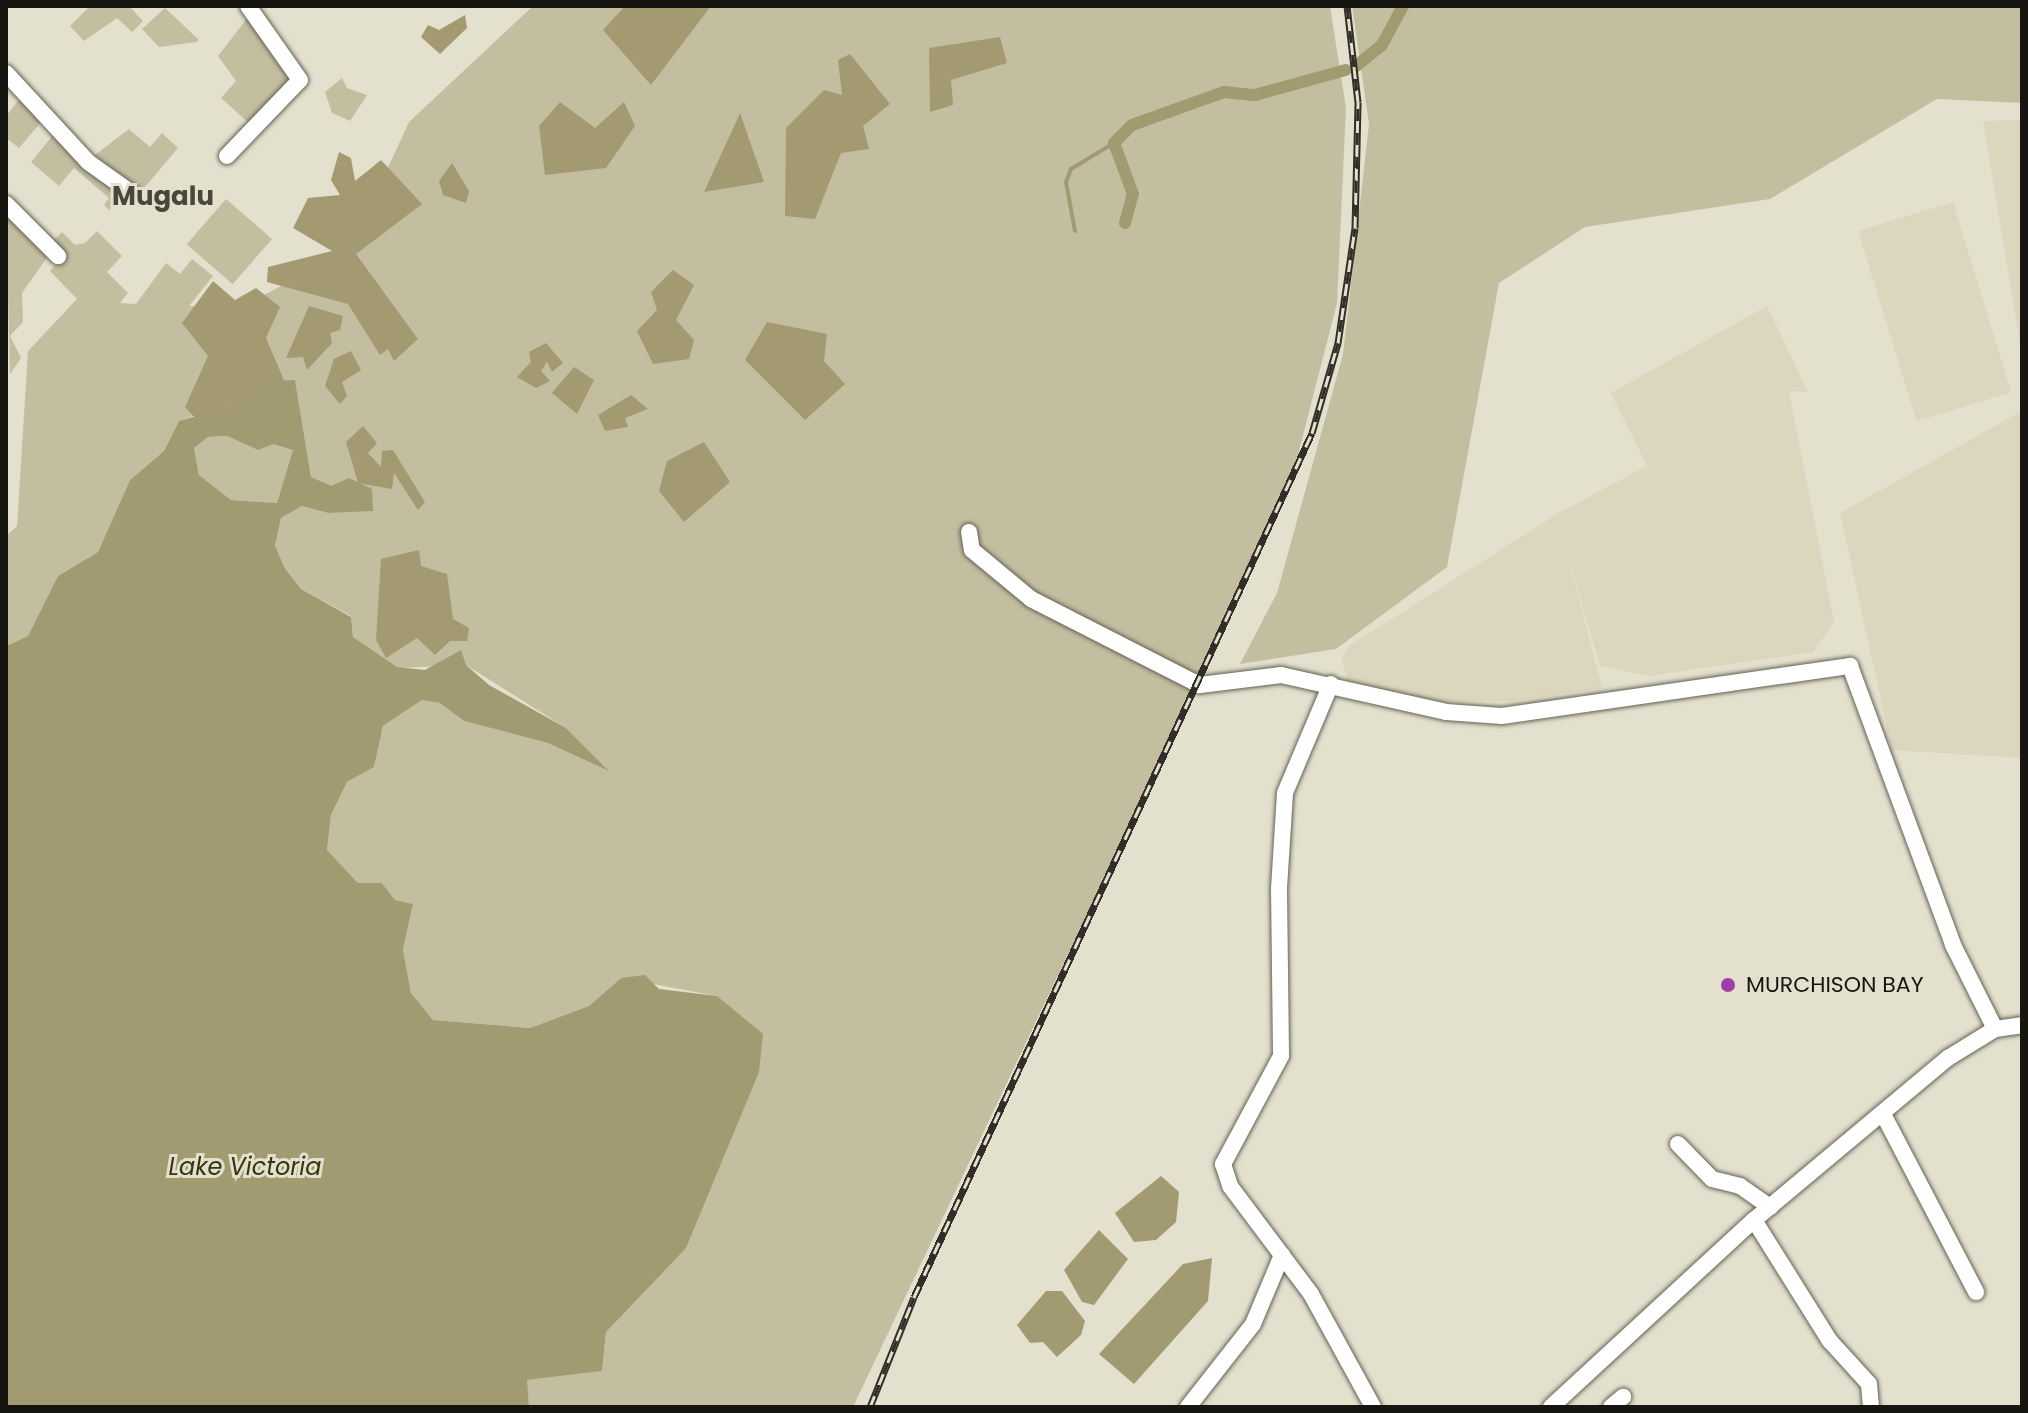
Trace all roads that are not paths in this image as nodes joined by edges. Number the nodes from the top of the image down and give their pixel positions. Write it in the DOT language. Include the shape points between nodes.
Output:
graph roads {
  1 [pos="248,6"];
  2 [pos="6,73"];
  3 [pos="227,156"];
  4 [pos="133,194"];
  5 [pos="6,204"];
  6 [pos="58,256"];
  7 [pos="969,532"];
  8 [pos="1331,684"];
  9 [pos="2022,1025"];
  10 [pos="1995,1029"];
  11 [pos="1883,1114"];
  12 [pos="1678,1144"];
  13 [pos="1770,1207"];
  14 [pos="1754,1220"];
  15 [pos="1282,1255"];
  16 [pos="1976,1292"];
  17 [pos="1188,1407"];
  18 [pos="1373,1407"];
  19 [pos="1551,1407"];
  20 [pos="1871,1407"];
  1 -- 3 [label="street" via="300,80"];
  2 -- 4 [label="street" via="88,162"];
  5 -- 6 [label="street"];
  7 -- 8 [label="street" via="972,550 1031,599 1200,685 1281,675"];
  8 -- 10 [label="street" via="1446,712 1502,716 1850,666 1948,932"];
  8 -- 15 [label="street" via="1285,793 1279,889 1281,1056 1223,1164 1230,1186"];
  9 -- 10 [label="street"];
  10 -- 11 [label="street" via="1948,1058"];
  11 -- 13 [label="street"];
  11 -- 16 [label="street"];
  12 -- 13 [label="street" via="1712,1179 1740,1186"];
  13 -- 14 [label="street"];
  14 -- 19 [label="street"];
  14 -- 20 [label="street" via="1830,1341 1869,1384"];
  15 -- 17 [label="street" via="1253,1324"];
  15 -- 18 [label="street"];
}
